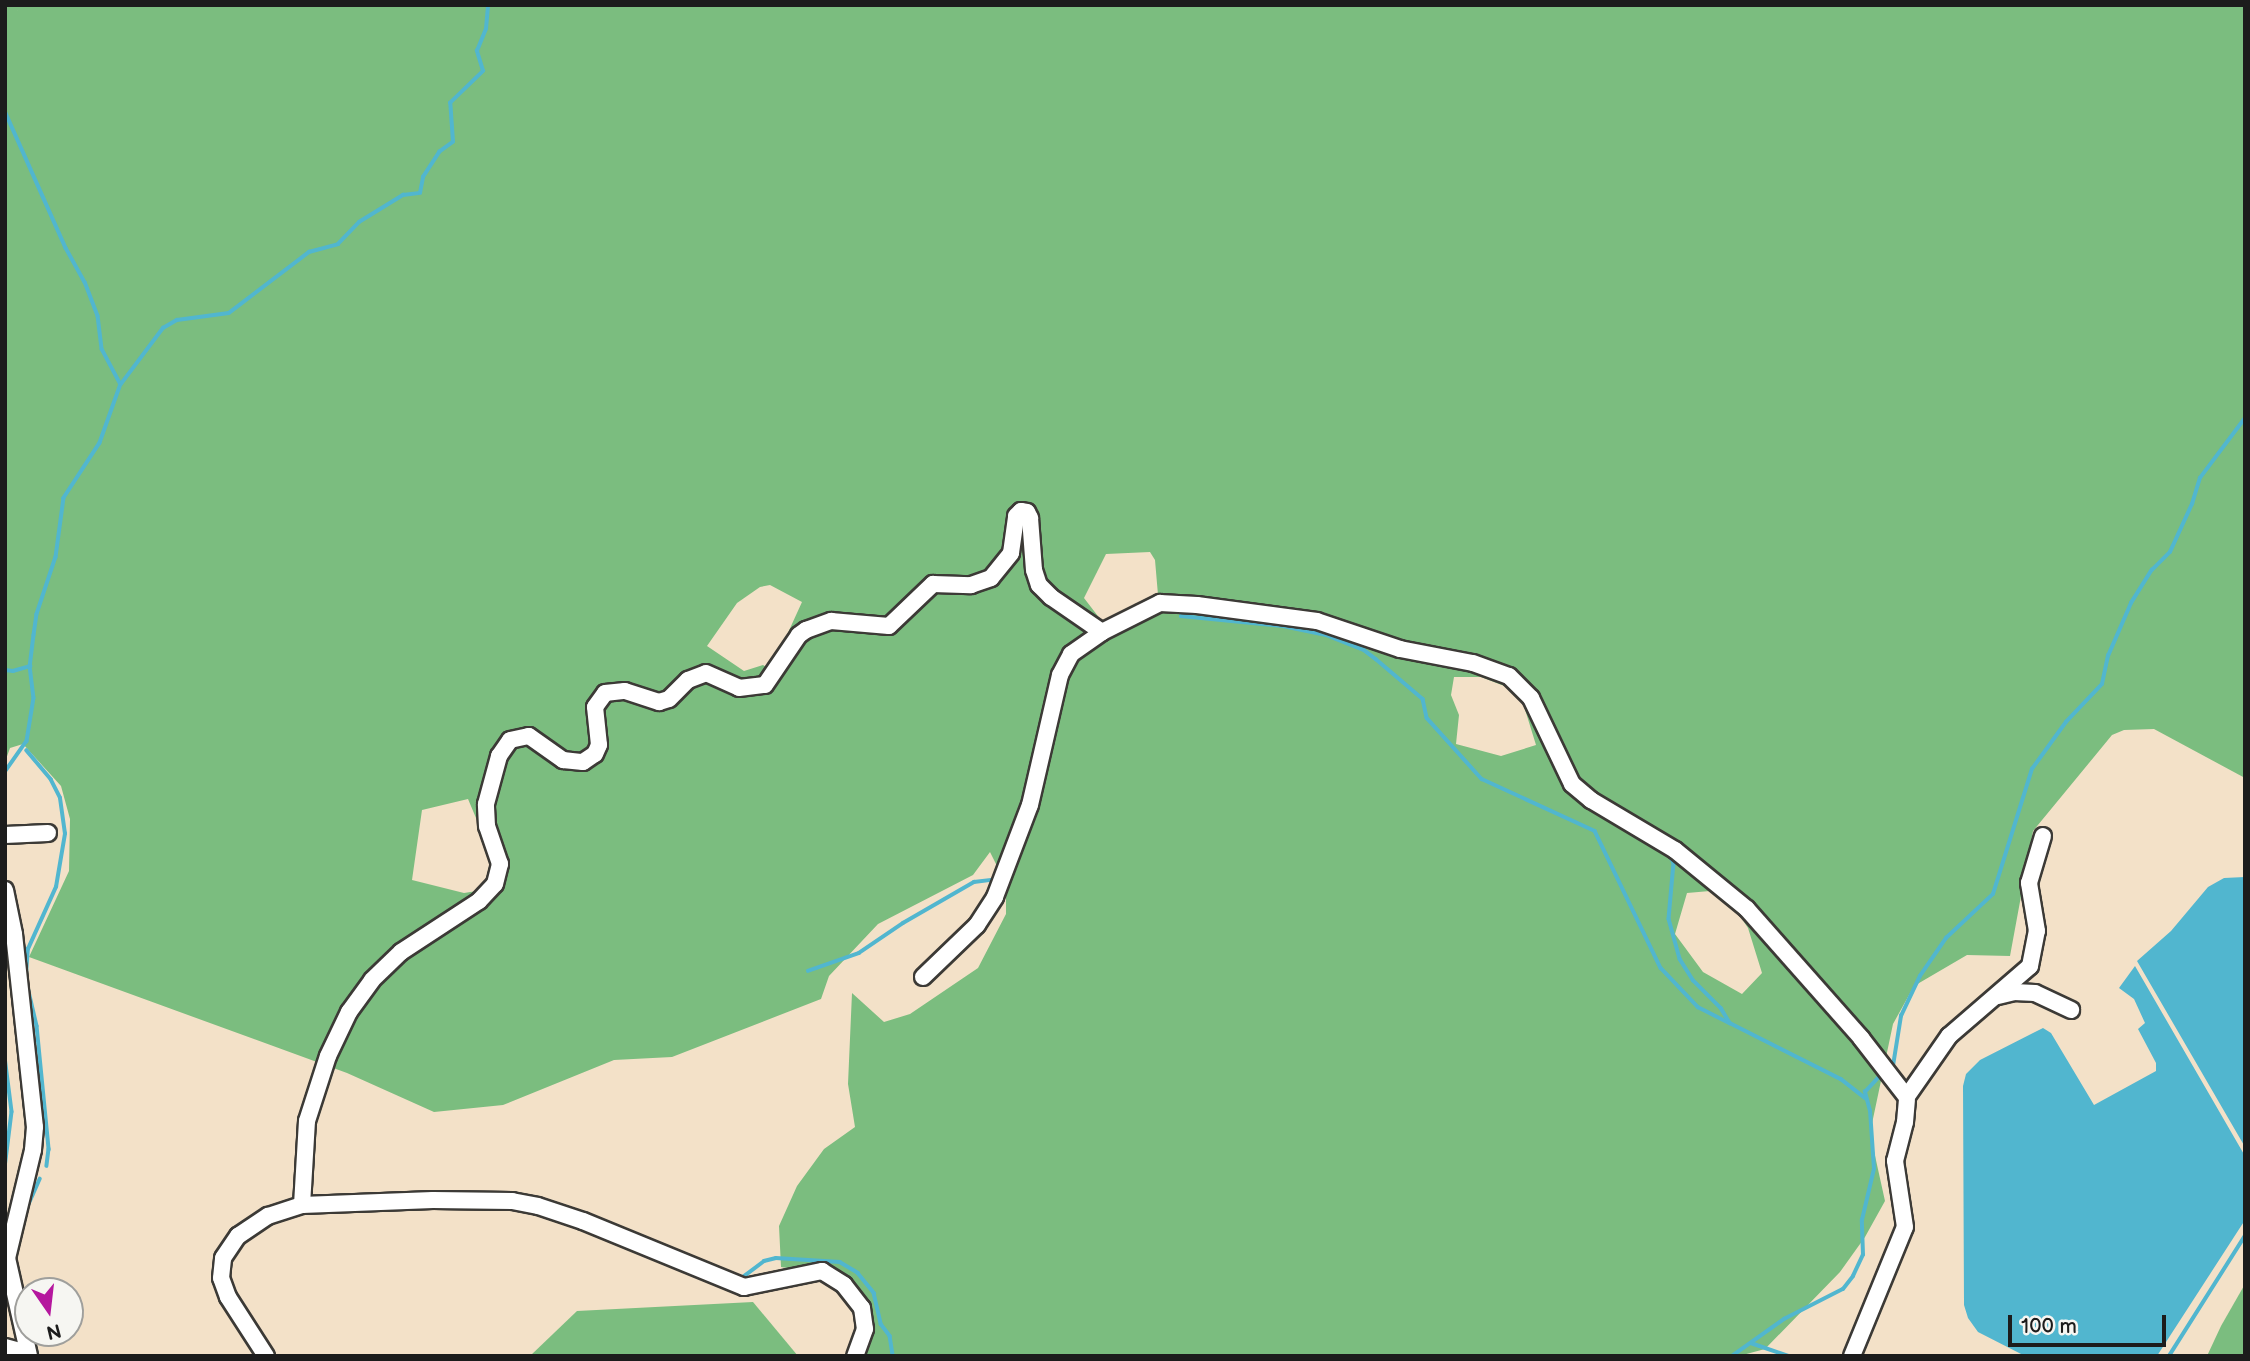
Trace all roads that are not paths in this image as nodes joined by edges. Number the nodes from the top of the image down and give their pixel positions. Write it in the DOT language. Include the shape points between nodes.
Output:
graph roads {
  1 [pos="1102,632"];
  2 [pos="48,833"];
  3 [pos="5,835"];
  4 [pos="2043,836"];
  5 [pos="5,890"];
  6 [pos="923,977"];
  7 [pos="1993,998"];
  8 [pos="2071,1010"];
  9 [pos="1907,1096"];
  10 [pos="302,1205"];
  11 [pos="12,1312"];
  12 [pos="5,1347"];
  13 [pos="29,1355"];
  14 [pos="266,1356"];
  15 [pos="855,1356"];
  16 [pos="1852,1356"];
  1 -- 6 [label="street" via="1074,650 1060,676 1030,805 992,903 973,929"];
  1 -- 9 [label="street" via="1160,603 1197,605 1317,621 1400,649 1473,663 1509,676 1531,698 1572,783 1591,800 1675,850 1747,909"];
  1 -- 10 [label="street" via="1039,584 1030,519 1021,511 1016,516 1009,556 991,578 971,584 933,584 889,626 831,621 806,629 765,685 735,688 706,673 659,702 625,691 605,693 595,707 599,745 583,762 563,760 529,736 508,741 499,756 486,804 487,826 499,859 495,884 479,901 401,952 372,980 349,1012 328,1056 307,1121"];
  2 -- 3 [label="street"];
  4 -- 7 [label="street" via="2029,883 2037,927 2031,962 2024,974"];
  5 -- 11 [label="street" via="35,1127 7,1252"];
  7 -- 8 [label="street" via="2035,993"];
  7 -- 9 [label="street" via="1944,1042"];
  9 -- 16 [label="street" via="1895,1161 1905,1215 1903,1235"];
  10 -- 14 [label="street" via="268,1216 244,1231 227,1250 221,1266 229,1297"];
  10 -- 15 [label="street" via="512,1201 583,1221 734,1284 752,1286 822,1271 844,1285 864,1314 865,1329"];
  11 -- 13 [label="street"];
  12 -- 13 [label="street"];
}
